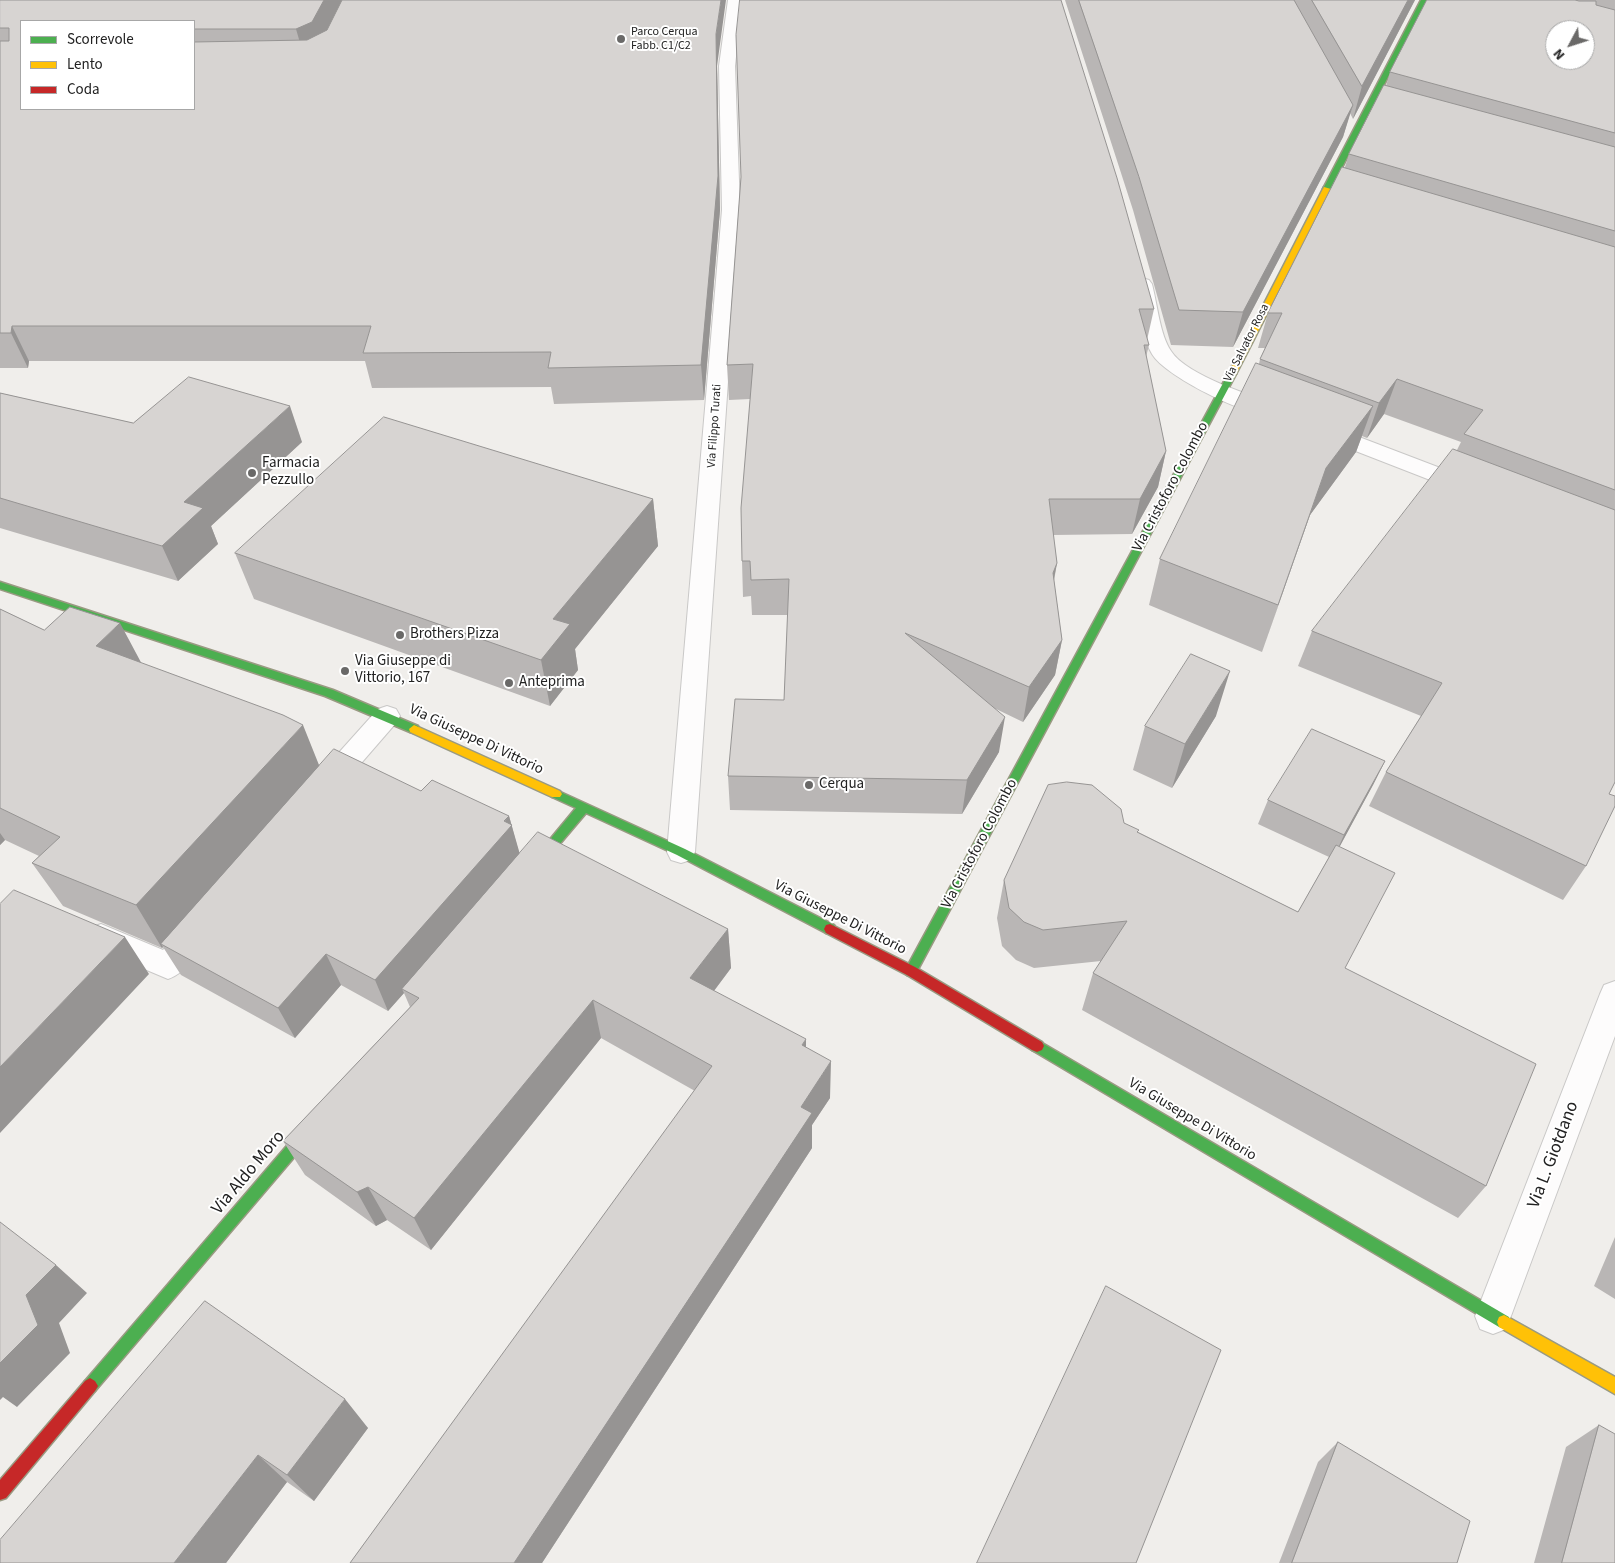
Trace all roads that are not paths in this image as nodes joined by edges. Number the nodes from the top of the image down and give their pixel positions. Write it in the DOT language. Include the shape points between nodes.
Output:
graph roads {
  1 [pos="735,0"];
  2 [pos="1424,0"];
  3 [pos="1368,108"];
  4 [pos="1387,113"];
  5 [pos="1344,120"];
  6 [pos="1353,137"];
  7 [pos="1138,268"];
  8 [pos="1223,392"];
  9 [pos="1487,494"];
  10 [pos="0,585"];
  11 [pos="387,716"];
  12 [pos="310,804"];
  13 [pos="584,808"];
  14 [pos="681,852"];
  15 [pos="526,876"];
  16 [pos="213,915"];
  17 [pos="81,929"];
  18 [pos="911,972"];
  19 [pos="1615,994"];
  20 [pos="324,1112"];
  21 [pos="1493,1316"];
  22 [pos="1615,1386"];
  23 [pos="0,1492"];
  1 -- 14 [label="street, Via Filippo Turati" via="727,66 731,210"];
  2 -- 3 [label="street, Via Salvator Rosa"];
  3 -- 4 [label="street"];
  3 -- 6 [label="street, Via Salvator Rosa"];
  5 -- 6 [label="street"];
  6 -- 8 [label="street, Via Salvator Rosa"];
  7 -- 8 [label="street" via="1161,352 1174,367"];
  8 -- 9 [label="street, Via Salvator Rosa"];
  8 -- 18 [label="street, Via Cristoforo Colombo"];
  10 -- 11 [label="street, Via Giuseppe Di Vittorio"];
  11 -- 12 [label="street"];
  11 -- 13 [label="street, Via Giuseppe Di Vittorio"];
  13 -- 14 [label="street, Via Giuseppe Di Vittorio"];
  13 -- 15 [label="street"];
  14 -- 18 [label="street, Via Giuseppe Di Vittorio"];
  16 -- 17 [label="street" via="168,966"];
  18 -- 21 [label="street, Via Giuseppe Di Vittorio"];
  19 -- 21 [label="street, Via L. Giotdano"];
  20 -- 23 [label="street, Via Aldo Moro"];
  21 -- 22 [label="street, Via Giuseppe Di Vittorio"];
}
